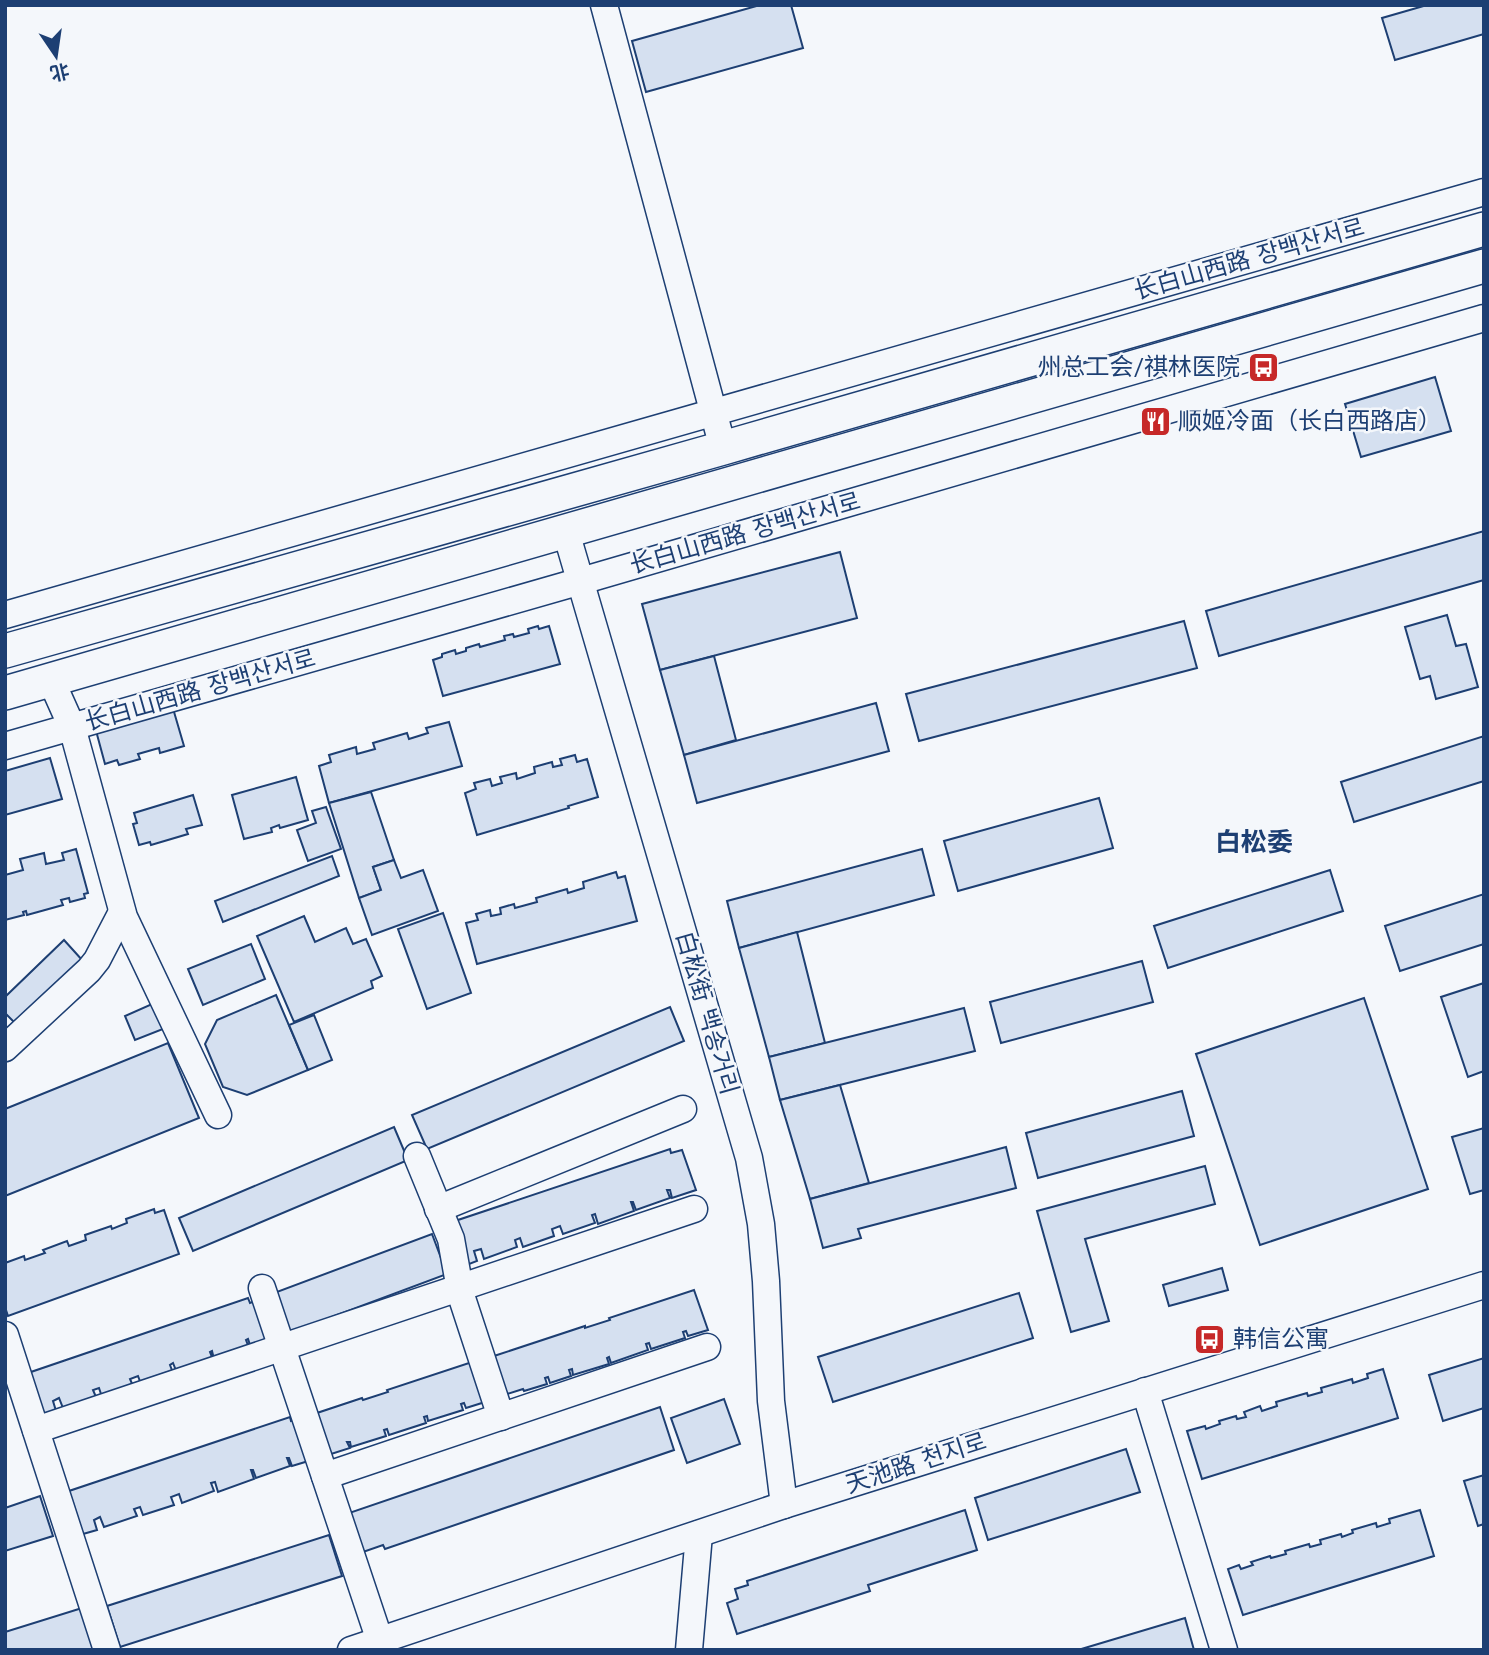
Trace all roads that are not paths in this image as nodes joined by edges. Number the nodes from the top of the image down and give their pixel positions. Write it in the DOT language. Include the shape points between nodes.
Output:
graph roads {
  1 [pos="604,5"];
  2 [pos="1484,191"];
  3 [pos="1484,229"];
  4 [pos="1484,267"];
  5 [pos="1484,318"];
  6 [pos="713,412"];
  7 [pos="723,448"];
  8 [pos="566,532"];
  9 [pos="581,581"];
  10 [pos="5,615"];
  11 [pos="5,652"];
  12 [pos="51,680"];
  13 [pos="5,693"];
  14 [pos="72,727"];
  15 [pos="5,746"];
  16 [pos="122,912"];
  17 [pos="5,1048"];
  18 [pos="683,1109"];
  19 [pos="218,1115"];
  20 [pos="417,1156"];
  21 [pos="438,1209"];
  22 [pos="694,1209"];
  23 [pos="1484,1285"];
  24 [pos="460,1287"];
  25 [pos="262,1288"];
  26 [pos="5,1335"];
  27 [pos="282,1347"];
  28 [pos="707,1347"];
  29 [pos="1145,1391"];
  30 [pos="500,1417"];
  31 [pos="36,1430"];
  32 [pos="325,1476"];
  33 [pos="784,1505"];
  34 [pos="699,1534"];
  35 [pos="380,1641"];
  36 [pos="107,1650"];
  37 [pos="351,1650"];
  38 [pos="689,1650"];
  39 [pos="1224,1650"];
  1 -- 6 [label="street"];
  2 -- 6 [label="street, 长白山西路 장백산서로"];
  3 -- 7 [label="main road, 长白山西路 장백산서로"];
  4 -- 8 [label="main road, 长白山西路 장백산서로"];
  5 -- 9 [label="street, 长白山西路 장백산서로"];
  6 -- 7 [label="street"];
  6 -- 10 [label="street, 长白山西路 장백산서로"];
  7 -- 11 [label="main road, 长白山西路 장백산서로"];
  8 -- 9 [label="street, 白松街 백송거리"];
  8 -- 12 [label="main road, 长白山西路 장백산서로"];
  9 -- 14 [label="street, 长白山西路 장백산서로"];
  9 -- 33 [label="street, 白松街 백송거리" via="749,1158 761,1224 771,1401"];
  12 -- 13 [label="main road, 长白山西路 장백산서로"];
  12 -- 14 [label="street"];
  14 -- 15 [label="street, 长白山西路 장백산서로"];
  14 -- 16 [label="street"];
  16 -- 17 [label="street" via="89,970"];
  16 -- 19 [label="street"];
  18 -- 21 [label="street"];
  20 -- 21 [label="street"];
  21 -- 24 [label="street"];
  22 -- 24 [label="street"];
  23 -- 29 [label="street, 天池路 천지로"];
  24 -- 27 [label="street"];
  24 -- 30 [label="street"];
  25 -- 27 [label="street"];
  26 -- 31 [label="street"];
  27 -- 31 [label="street"];
  27 -- 32 [label="street"];
  28 -- 30 [label="street"];
  29 -- 33 [label="street, 天池路 천지로"];
  29 -- 39 [label="street"];
  30 -- 32 [label="street"];
  31 -- 36 [label="street"];
  32 -- 35 [label="street"];
  33 -- 34 [label="street, 天池路 천지로"];
  34 -- 35 [label="street, 天池路 천지로"];
  34 -- 38 [label="street"];
  35 -- 37 [label="street, 天池路 천지로"];
}
